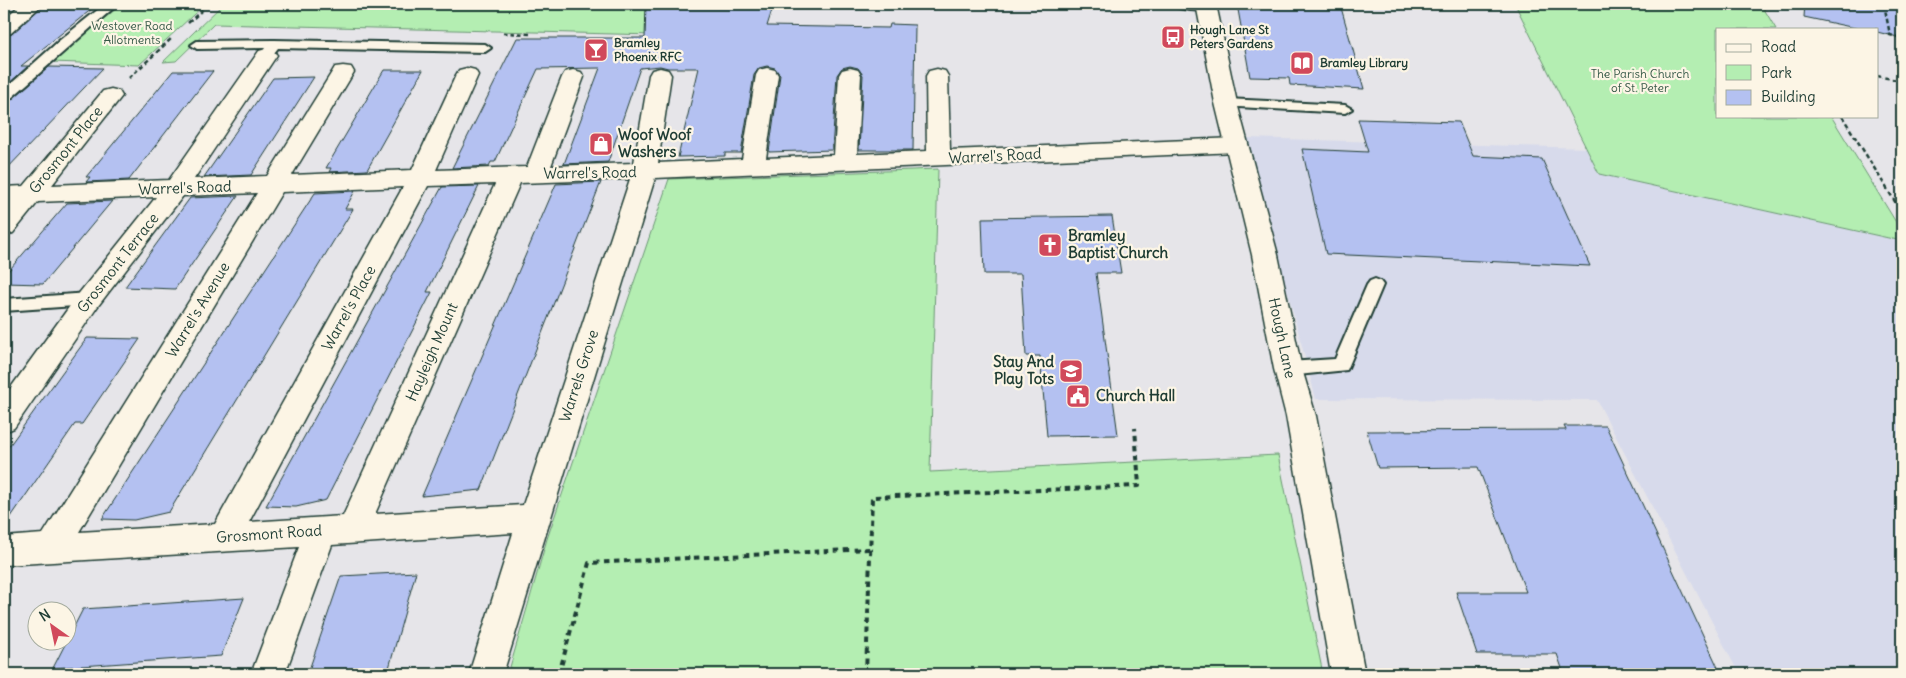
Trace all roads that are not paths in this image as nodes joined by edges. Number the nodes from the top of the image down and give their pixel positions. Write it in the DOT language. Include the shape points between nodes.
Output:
graph roads {
  1 [pos="33,4"];
  2 [pos="112,4"];
  3 [pos="1199,4"];
  4 [pos="4,29"];
  5 [pos="197,45"];
  6 [pos="485,48"];
  7 [pos="270,50"];
  8 [pos="343,72"];
  9 [pos="467,75"];
  10 [pos="660,75"];
  11 [pos="767,75"];
  12 [pos="850,75"];
  13 [pos="937,76"];
  14 [pos="573,77"];
  15 [pos="110,96"];
  16 [pos="4,97"];
  17 [pos="1226,103"];
  18 [pos="1345,109"];
  19 [pos="1236,145"];
  20 [pos="939,159"];
  21 [pos="845,163"];
  22 [pos="753,167"];
  23 [pos="645,171"];
  24 [pos="523,174"];
  25 [pos="420,178"];
  26 [pos="274,185"];
  27 [pos="176,188"];
  28 [pos="30,194"];
  29 [pos="4,195"];
  30 [pos="4,228"];
  31 [pos="1375,285"];
  32 [pos="89,299"];
  33 [pos="4,304"];
  34 [pos="1288,369"];
  35 [pos="4,420"];
  36 [pos="534,518"];
  37 [pos="353,529"];
  38 [pos="322,531"];
  39 [pos="224,537"];
  40 [pos="52,548"];
  41 [pos="4,551"];
  42 [pos="268,674"];
  43 [pos="486,674"];
  44 [pos="1348,674"];
  1 -- 4 [label="street"];
  2 -- 16 [label="lane"];
  3 -- 17 [label="street, Hough Lane"];
  5 -- 7 [label="lane"];
  6 -- 7 [label="lane"];
  7 -- 27 [label="street, Grosmont Terrace"];
  8 -- 26 [label="street, Warrel's Avenue"];
  9 -- 25 [label="street, Warrel's Place"];
  10 -- 23 [label="street, Warrels Grove"];
  11 -- 22 [label="street"];
  12 -- 21 [label="street"];
  13 -- 20 [label="street"];
  14 -- 24 [label="street, Hayleigh Mount"];
  15 -- 28 [label="street, Grosmont Place"];
  17 -- 18 [label="lane"];
  17 -- 19 [label="street, Hough Lane"];
  19 -- 20 [label="street, Warrel's Road"];
  19 -- 34 [label="street, Hough Lane" via="1265,255"];
  20 -- 21 [label="street, Warrel's Road"];
  21 -- 22 [label="street, Warrel's Road"];
  22 -- 23 [label="street, Warrel's Road"];
  23 -- 24 [label="street, Warrel's Road"];
  23 -- 36 [label="street, Warrels Grove"];
  24 -- 25 [label="street, Warrel's Road"];
  24 -- 37 [label="street, Hayleigh Mount"];
  25 -- 26 [label="street, Warrel's Road"];
  25 -- 39 [label="street, Warrel's Place"];
  26 -- 27 [label="street, Warrel's Road"];
  26 -- 40 [label="street, Warrel's Avenue"];
  27 -- 28 [label="street, Warrel's Road"];
  27 -- 32 [label="street, Grosmont Terrace"];
  28 -- 29 [label="street, Warrel's Road"];
  28 -- 30 [label="street, Grosmont Place"];
  31 -- 34 [label="lane" via="1341,365"];
  32 -- 33 [label="lane"];
  32 -- 35 [label="street, Grosmont Terrace"];
  34 -- 44 [label="street, Hough Lane" via="1301,416"];
  36 -- 37 [label="street, Grosmont Road"];
  36 -- 43 [label="street, Warrels Grove"];
  37 -- 38 [label="street, Grosmont Road"];
  38 -- 39 [label="street, Grosmont Road"];
  38 -- 42 [label="street"];
  39 -- 40 [label="street, Grosmont Road"];
  40 -- 41 [label="street, Grosmont Road"];
}
